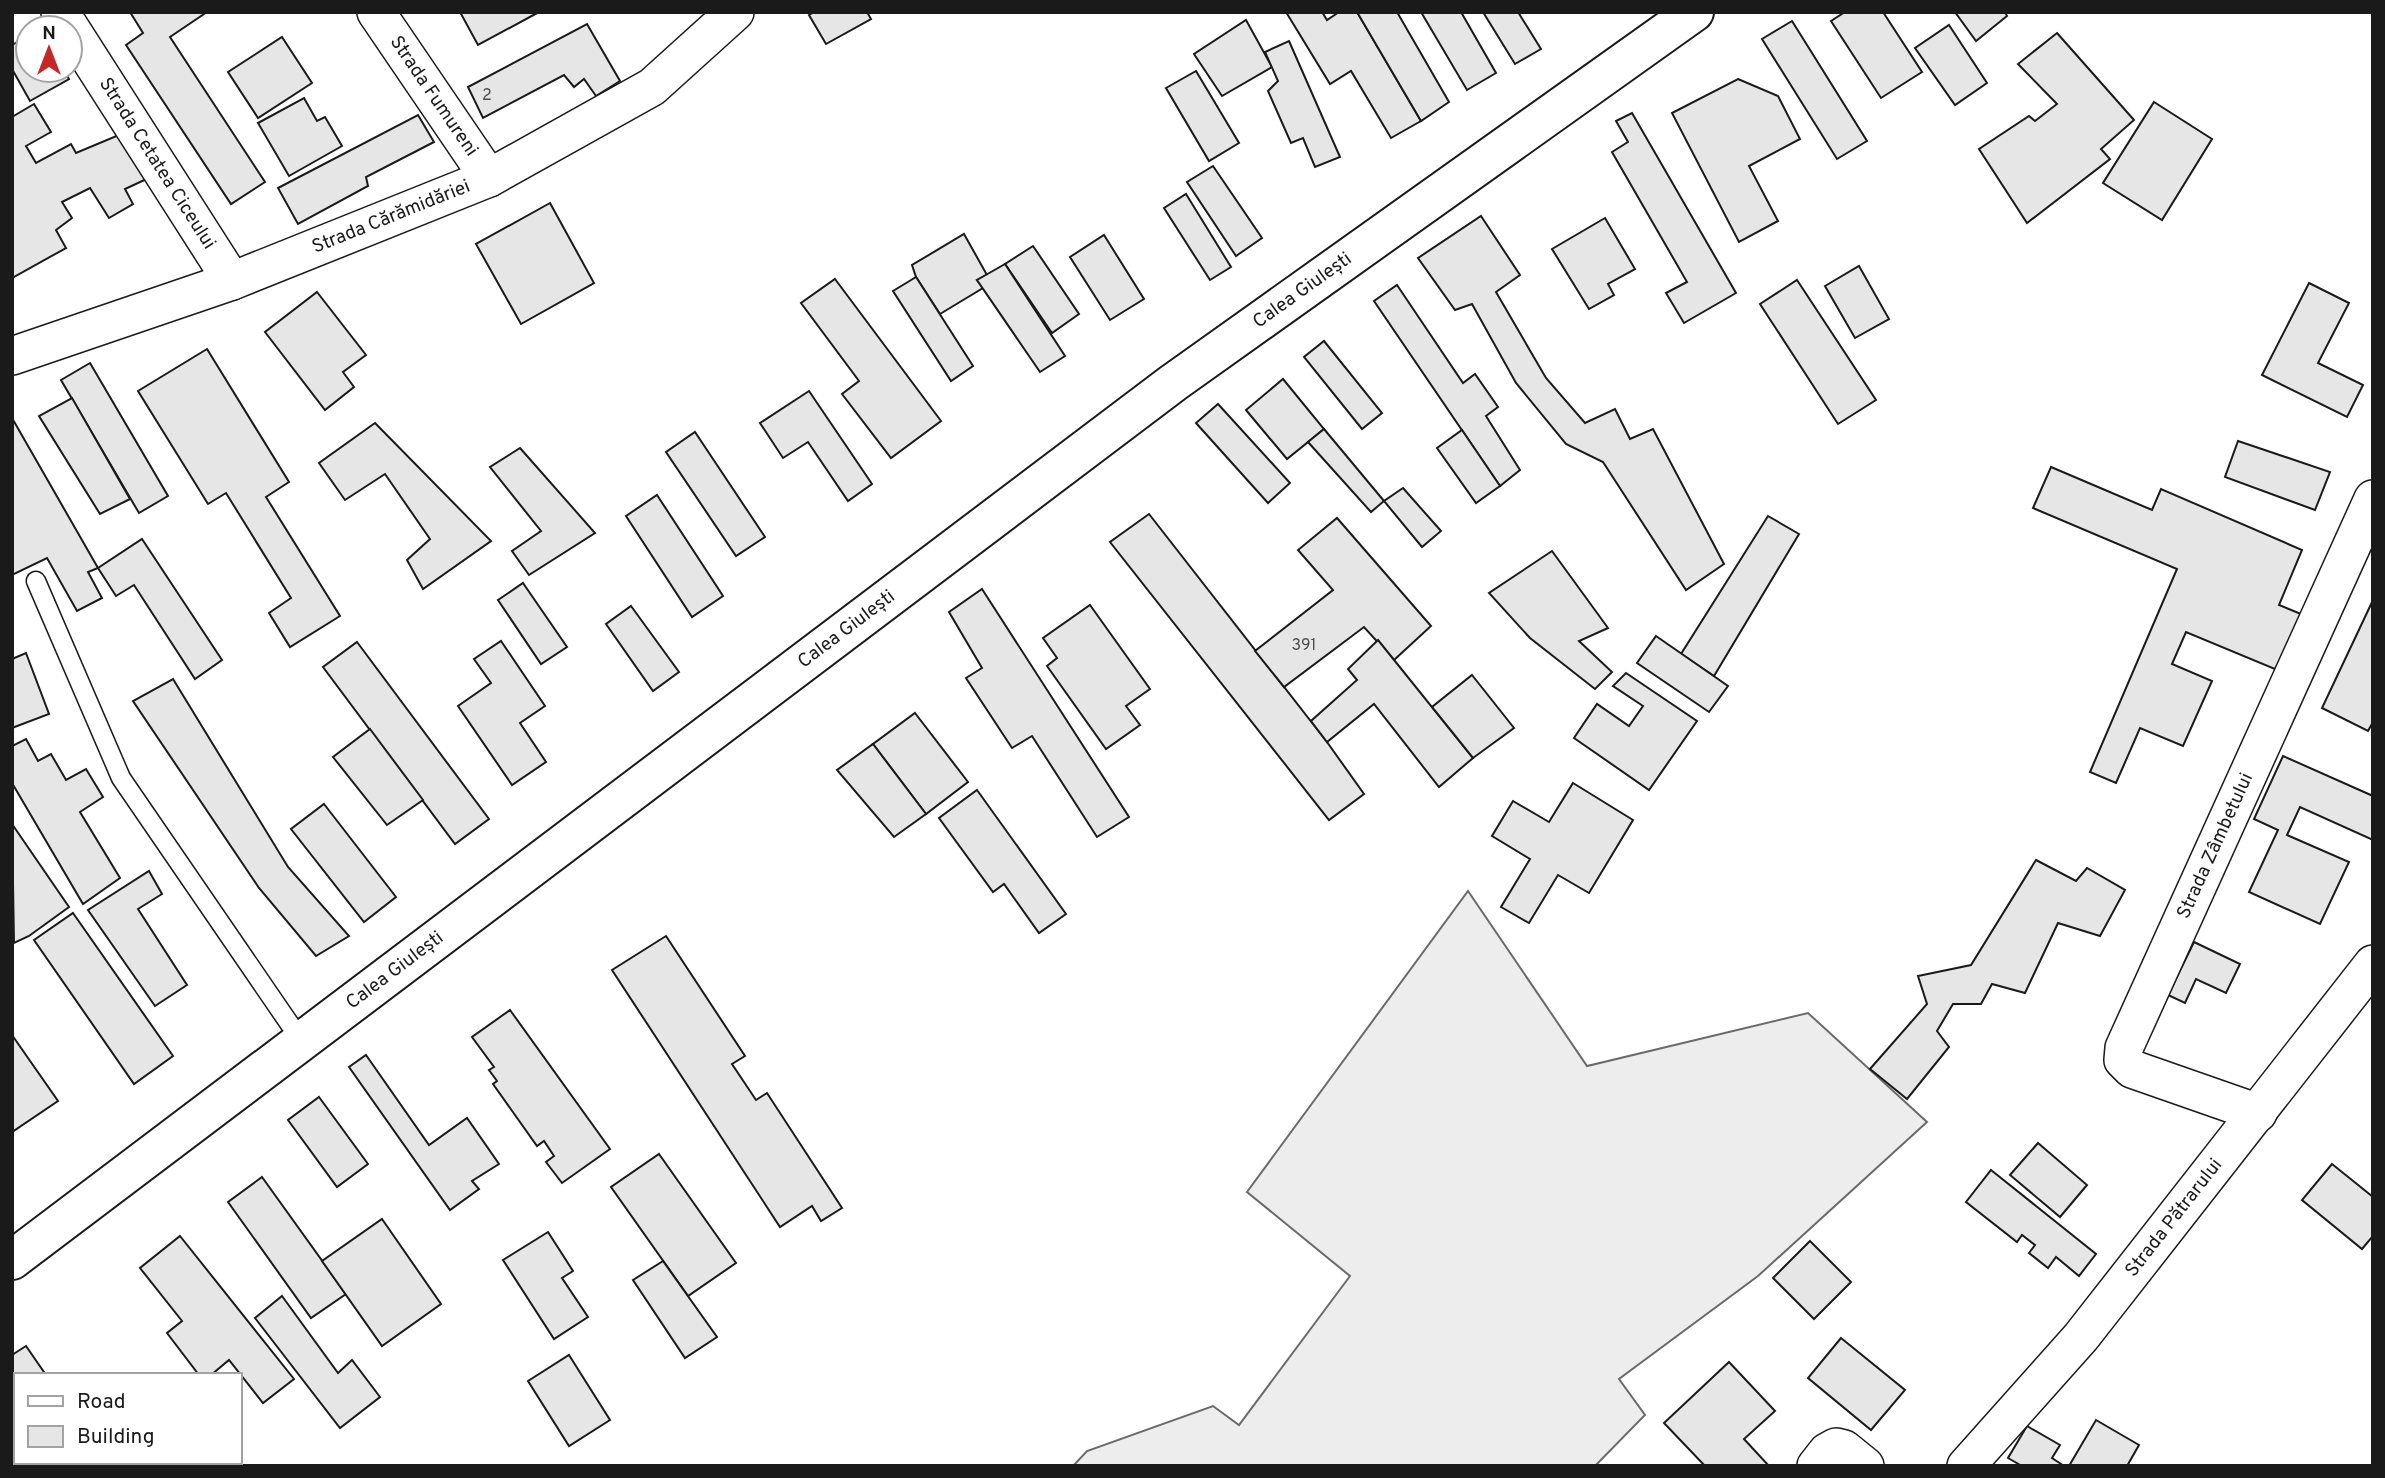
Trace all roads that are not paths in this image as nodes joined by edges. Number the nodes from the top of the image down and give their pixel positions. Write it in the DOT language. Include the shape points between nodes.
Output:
graph roads {
  1 [pos="60,12"];
  2 [pos="376,12"];
  3 [pos="735,12"];
  4 [pos="1694,12"];
  5 [pos="489,178"];
  6 [pos="232,281"];
  7 [pos="12,356"];
  8 [pos="2373,499"];
  9 [pos="36,582"];
  10 [pos="2373,964"];
  11 [pos="302,1042"];
  12 [pos="2258,1113"];
  13 [pos="12,1260"];
  14 [pos="1816,1466"];
  15 [pos="1865,1466"];
  16 [pos="1966,1466"];
  1 -- 6 [label="street, Strada Cetatea Ciceului"];
  2 -- 5 [label="street, Strada Fumureni"];
  3 -- 5 [label="street, Strada Cărămidăriei" via="652,88"];
  4 -- 11 [label="main road, Calea Giulești" via="1173,383"];
  5 -- 6 [label="street, Strada Cărămidăriei"];
  6 -- 7 [label="street, Strada Cărămidăriei"];
  8 -- 12 [label="street, Strada Zâmbetului" via="2124,1048 2123,1060 2132,1069"];
  9 -- 11 [label="lane" via="121,778"];
  10 -- 12 [label="street, Strada Pătrarului"];
  11 -- 13 [label="main road, Calea Giulești"];
  12 -- 16 [label="street, Strada Pătrarului" via="2081,1337"];
  14 -- 15 [label="street" via="1836,1447"];
}
